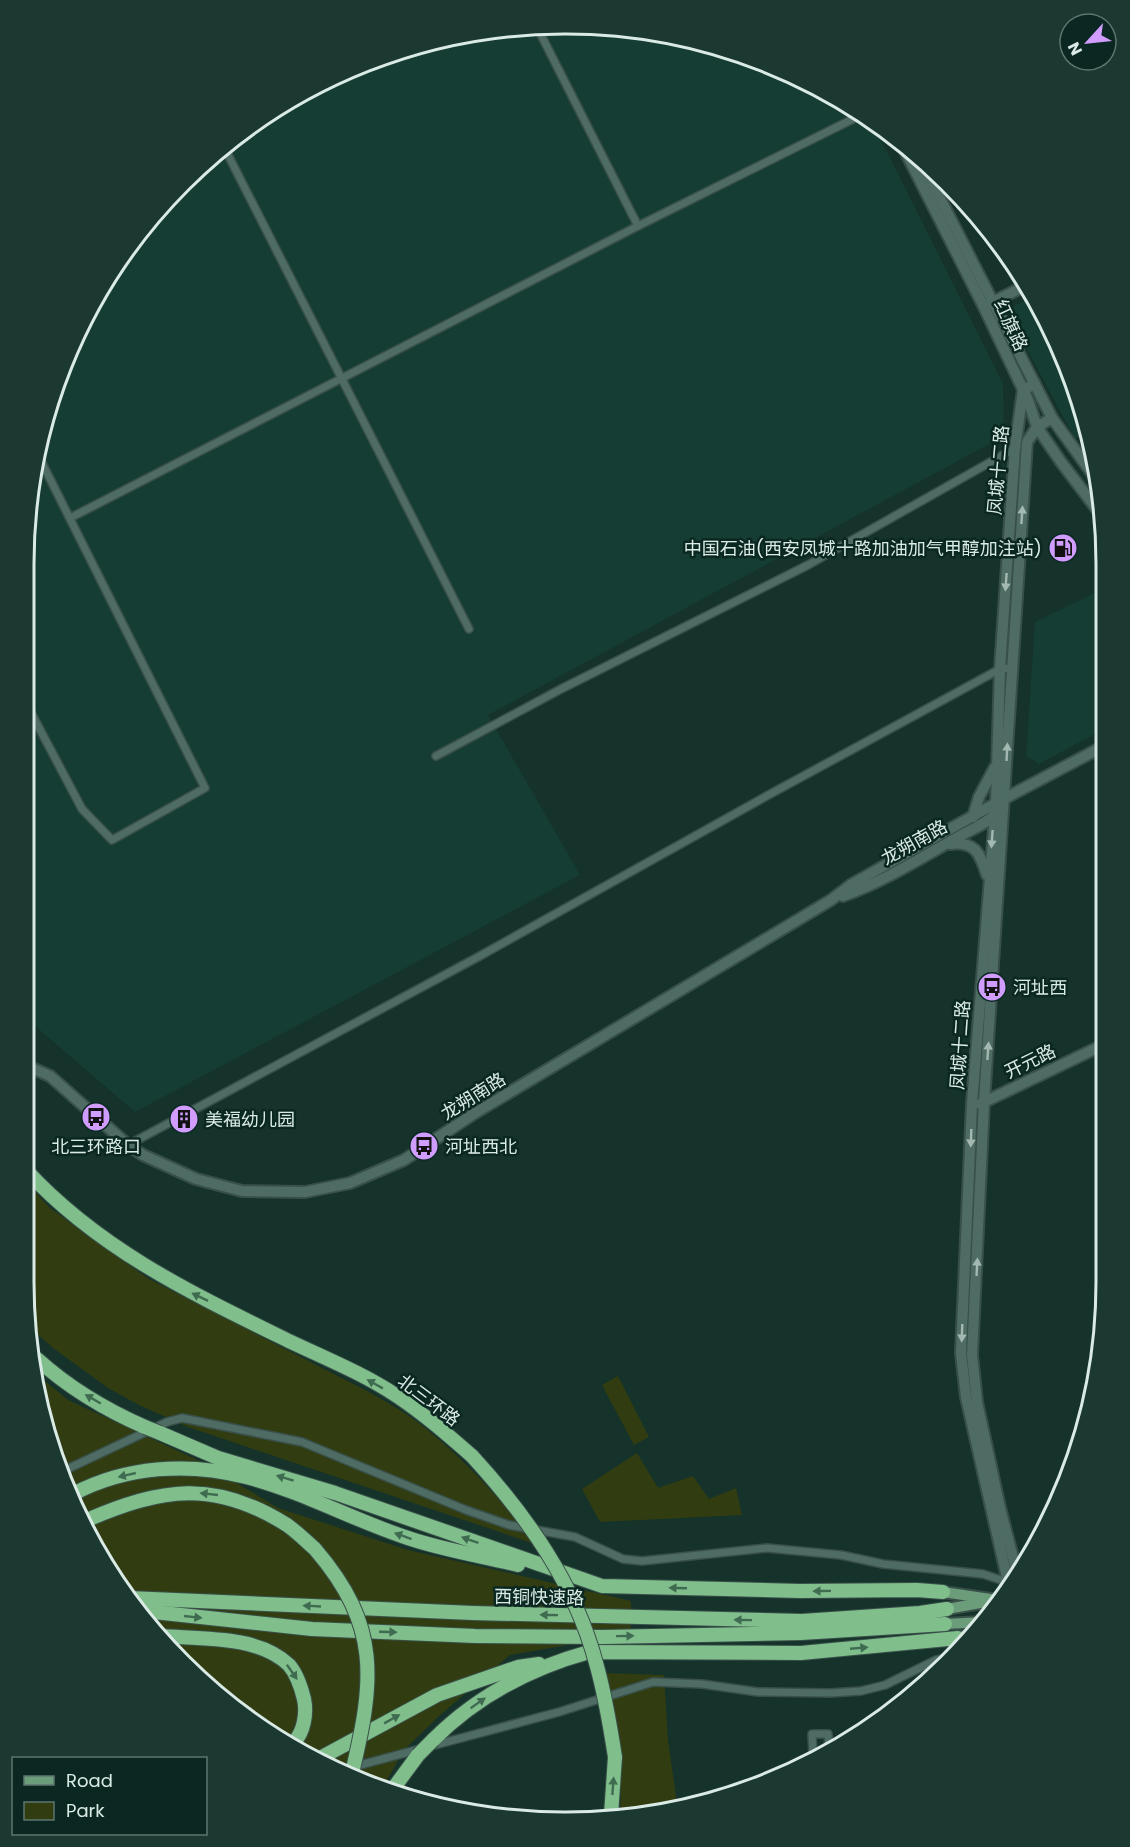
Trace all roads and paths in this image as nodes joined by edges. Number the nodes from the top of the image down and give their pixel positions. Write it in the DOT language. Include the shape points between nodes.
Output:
graph roads {
  1 [pos="541,35"];
  2 [pos="852,119"];
  3 [pos="228,155"];
  4 [pos="912,164"];
  5 [pos="930,181"];
  6 [pos="638,226"];
  7 [pos="1018,290"];
  8 [pos="989,305"];
  9 [pos="342,378"];
  10 [pos="1035,384"];
  11 [pos="1023,390"];
  12 [pos="1052,418"];
  13 [pos="1037,428"];
  14 [pos="1027,442"];
  15 [pos="1015,448"];
  16 [pos="1085,464"];
  17 [pos="44,467"];
  18 [pos="1092,503"];
  19 [pos="70,518"];
  20 [pos="469,629"];
  21 [pos="1005,668"];
  22 [pos="34,718"];
  23 [pos="1096,750"];
  24 [pos="436,756"];
  25 [pos="997,764"];
  26 [pos="1000,802"];
  27 [pos="994,815"];
  28 [pos="973,817"];
  29 [pos="944,845"];
  30 [pos="989,882"];
  31 [pos="831,900"];
  32 [pos="1096,1048"];
  33 [pos="34,1069"];
  34 [pos="984,1102"];
  35 [pos="972,1108"];
  36 [pos="128,1144"];
  37 [pos="34,1177"];
  38 [pos="41,1362"];
  39 [pos="69,1468"];
  40 [pos="78,1492"];
  41 [pos="90,1519"];
  42 [pos="1015,1563"];
  43 [pos="1007,1575"];
  44 [pos="1003,1581"];
  45 [pos="602,1586"];
  46 [pos="943,1593"];
  47 [pos="139,1598"];
  48 [pos="990,1599"];
  49 [pos="988,1602"];
  50 [pos="947,1609"];
  51 [pos="149,1612"];
  52 [pos="972,1623"];
  53 [pos="945,1624"];
  54 [pos="171,1637"];
  55 [pos="959,1638"];
  56 [pos="937,1660"];
  57 [pos="557,1661"];
  58 [pos="297,1739"];
  59 [pos="829,1742"];
  60 [pos="813,1751"];
  61 [pos="325,1755"];
  62 [pos="351,1767"];
  63 [pos="353,1768"];
  64 [pos="396,1785"];
  65 [pos="610,1810"];
  1 -- 6 [label="street"];
  2 -- 6 [label="street"];
  3 -- 9 [label="street"];
  4 -- 8 [label="street, 红旗路"];
  5 -- 8 [label="street, 红旗路"];
  6 -- 9 [label="street"];
  7 -- 8 [label="street"];
  8 -- 10 [label="street, 红旗路"];
  8 -- 11 [label="street, 红旗路"];
  9 -- 19 [label="street"];
  9 -- 20 [label="street"];
  10 -- 11 [label="street"];
  10 -- 12 [label="street, 红旗路"];
  11 -- 13 [label="street, 红旗路"];
  11 -- 15 [label="street, 凤城十二路"];
  12 -- 13 [label="street, 凤城十二路"];
  12 -- 16 [label="street, 红旗路"];
  13 -- 14 [label="street, 凤城十二路"];
  13 -- 18 [label="street, 红旗路"];
  14 -- 15 [label="street"];
  21 -- 14 [label="street, 凤城十二路, one-way"];
  15 -- 21 [label="street, 凤城十二路, one-way"];
  15 -- 24 [label="street" via="808,565"];
  17 -- 19 [label="street"];
  19 -- 22 [label="street" via="206,788 112,840 82,809"];
  21 -- 25 [label="street, 凤城十二路"];
  26 -- 21 [label="street, 凤城十二路, one-way"];
  21 -- 36 [label="street"];
  23 -- 26 [label="street, 龙朔南路"];
  25 -- 26 [label="street, 凤城十二路"];
  25 -- 28 [label="street"];
  26 -- 27 [label="street, 凤城十二路"];
  26 -- 28 [label="street, 龙朔南路"];
  34 -- 26 [label="street, 凤城十二路, one-way"];
  27 -- 29 [label="street, 龙朔南路"];
  27 -- 30 [label="street, 凤城十二路, one-way"];
  28 -- 31 [label="street, 龙朔南路" via="852,884"];
  29 -- 30 [label="street" via="963,842 974,849 981,855"];
  29 -- 31 [label="street, 龙朔南路" via="862,889"];
  30 -- 35 [label="street, 凤城十二路"];
  31 -- 36 [label="street, 龙朔南路" via="475,1113 404,1160 350,1183 306,1192 242,1191 196,1179"];
  32 -- 34 [label="street, 开元路"];
  33 -- 36 [label="street, 龙朔南路" via="50,1076"];
  34 -- 35 [label="street, 开元路"];
  42 -- 34 [label="street, 凤城十二路, one-way" via="977,1402 972,1355"];
  35 -- 43 [label="street, 凤城十二路, one-way" via="962,1353 966,1396"];
  65 -- 37 [label="highway, 北三环路, one-way, bridge" via="615,1757 608,1712 596,1661 576,1607 526,1520 472,1456 395,1395 132,1259 84,1224"];
  45 -- 38 [label="highway, one-way, bridge" via="335,1493 218,1458 130,1420 81,1393"];
  39 -- 44 [label="street" via="182,1418 302,1442 509,1525 575,1537 623,1559 642,1561 767,1548 983,1574"];
  45 -- 40 [label="highway, one-way" via="409,1538 246,1477 205,1469 158,1468"];
  63 -- 41 [label="highway, one-way, bridge" via="368,1695 366,1648 346,1589 315,1549 289,1526 253,1506 219,1495 185,1492 149,1497"];
  46 -- 45 [label="highway, one-way"];
  46 -- 48 [label="main road"];
  50 -- 47 [label="highway, 西铜快速路, one-way" via="802,1621 473,1613"];
  49 -- 50 [label="main road"];
  51 -- 53 [label="highway, one-way" via="312,1629 475,1636 789,1634"];
  52 -- 53 [label="main road"];
  54 -- 58 [label="highway, one-way" via="252,1644 290,1666 305,1702 304,1721"];
  57 -- 55 [label="highway, one-way" via="589,1652 801,1653"];
  56 -- 62 [label="street" via="885,1685 861,1691 758,1692 653,1682 559,1712"];
  61 -- 57 [label="highway, one-way" via="437,1695 518,1667"];
  64 -- 57 [label="highway, one-way, bridge" via="442,1730 478,1702"];
  59 -- 60 [label="street" via="828,1734 812,1734"];
}
